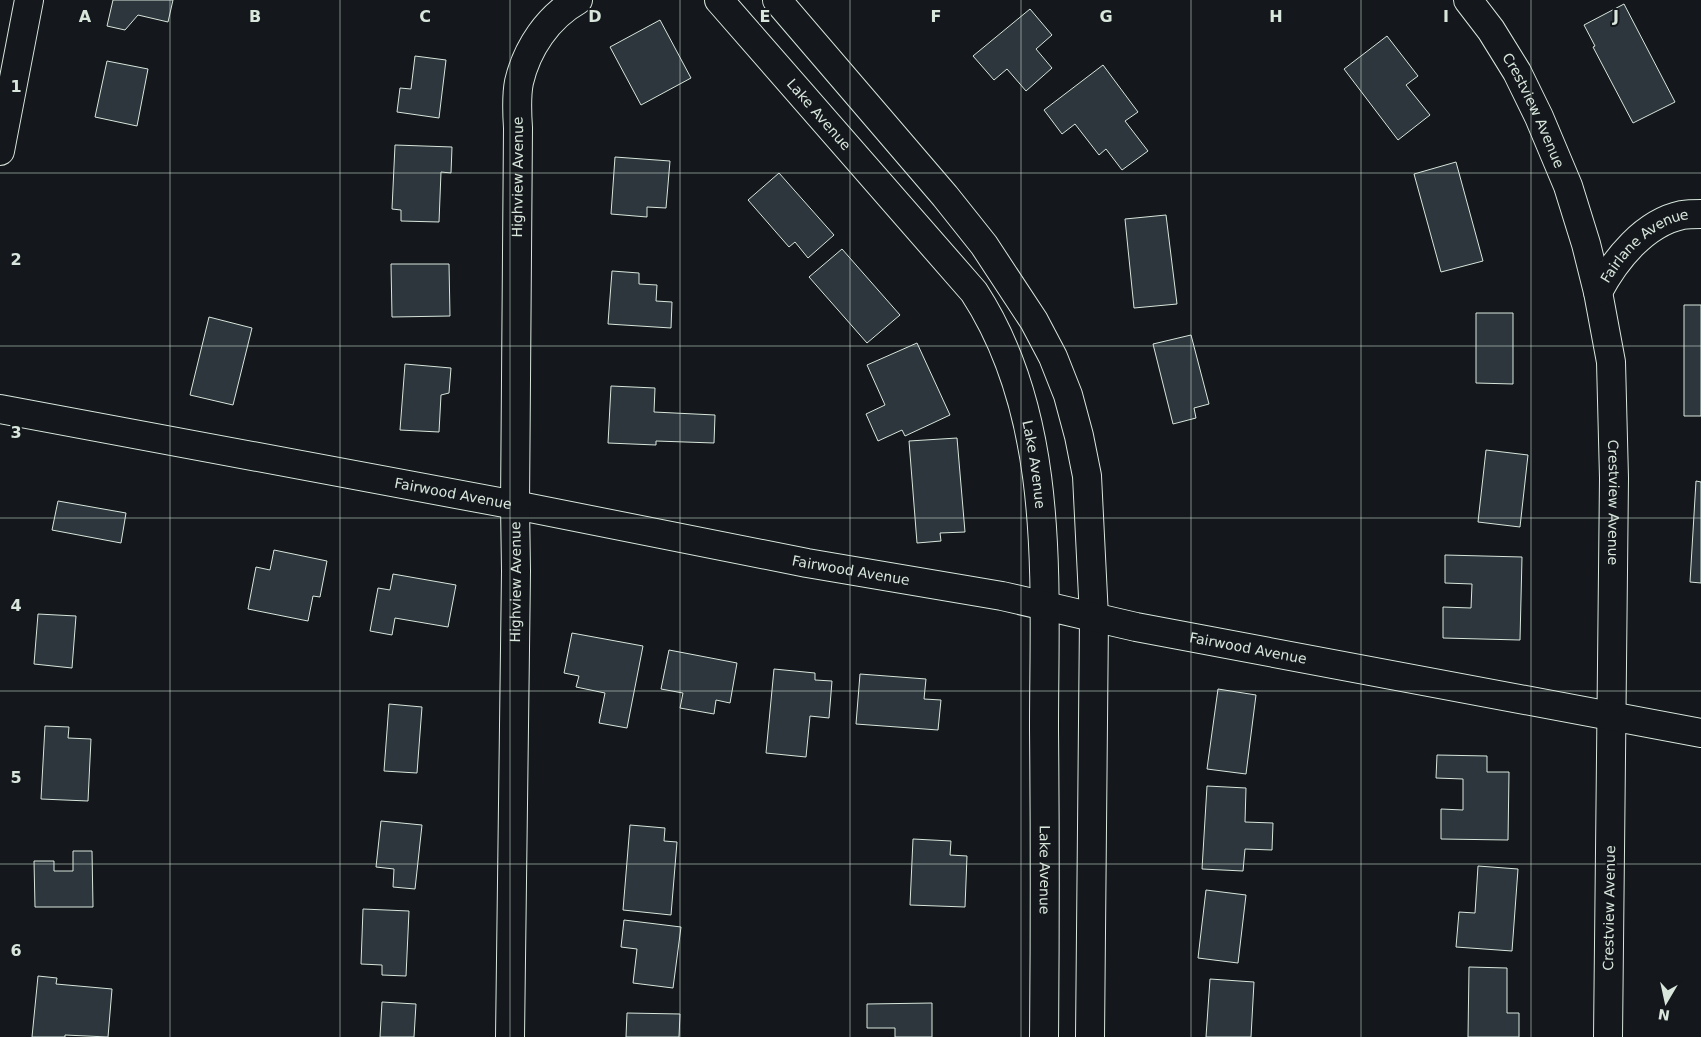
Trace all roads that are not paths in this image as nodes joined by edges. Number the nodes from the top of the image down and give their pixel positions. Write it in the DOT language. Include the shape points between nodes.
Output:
graph roads {
  1 [pos="29,0"];
  2 [pos="578,0"];
  3 [pos="719,0"];
  4 [pos="777,0"];
  5 [pos="1468,0"];
  6 [pos="0,151"];
  7 [pos="1701,214"];
  8 [pos="1598,292"];
  9 [pos="0,409"];
  10 [pos="515,505"];
  11 [pos="1044,606"];
  12 [pos="1094,617"];
  13 [pos="1612,717"];
  14 [pos="1701,733"];
  15 [pos="510,1037"];
  16 [pos="1044,1037"];
  17 [pos="1090,1037"];
  18 [pos="1608,1037"];
  1 -- 6 [label="street"];
  2 -- 10 [label="street, Highview Avenue" via="553,18 538,37 519,82"];
  3 -- 11 [label="street, Lake Avenue" via="974,292 987,313 1012,370 1036,462"];
  4 -- 12 [label="street" via="989,252 1034,321 1053,357 1079,436 1087,476"];
  5 -- 8 [label="street, Crestview Avenue" via="1517,72 1540,117 1568,186"];
  7 -- 8 [label="street, Fairlane Avenue" via="1682,215 1659,224 1640,238 1618,259"];
  8 -- 13 [label="street, Crestview Avenue" via="1611,362 1614,478"];
  9 -- 10 [label="street, Fairwood Avenue"];
  10 -- 11 [label="street, Fairwood Avenue"];
  10 -- 15 [label="street, Highview Avenue"];
  11 -- 12 [label="street, Fairwood Avenue"];
  11 -- 16 [label="street, Lake Avenue"];
  12 -- 13 [label="street, Fairwood Avenue"];
  12 -- 17 [label="street"];
  13 -- 14 [label="street, Fairwood Avenue"];
  13 -- 18 [label="street, Crestview Avenue"];
}
